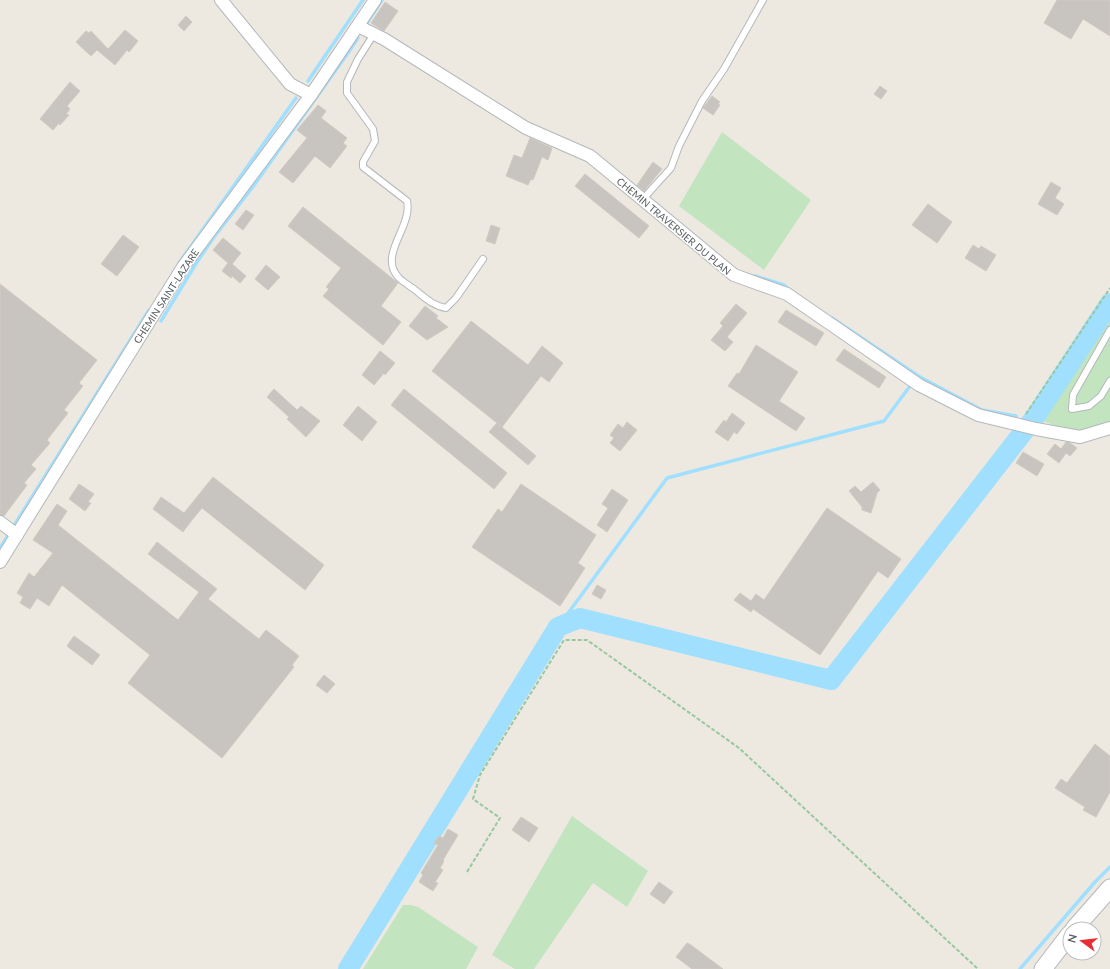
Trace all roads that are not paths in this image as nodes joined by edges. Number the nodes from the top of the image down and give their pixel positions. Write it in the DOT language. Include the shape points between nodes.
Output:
graph roads {
  1 [pos="221,0"];
  2 [pos="375,0"];
  3 [pos="763,0"];
  4 [pos="358,26"];
  5 [pos="374,34"];
  6 [pos="311,95"];
  7 [pos="642,200"];
  8 [pos="483,259"];
  9 [pos="1110,330"];
  10 [pos="1110,381"];
  11 [pos="1110,428"];
  12 [pos="0,522"];
  13 [pos="13,532"];
  14 [pos="0,562"];
  15 [pos="1110,888"];
  16 [pos="1081,921"];
  17 [pos="1062,944"];
  18 [pos="1043,969"];
  1 -- 6 [label="street" via="290,84"];
  2 -- 4 [label="street, CHEMIN SAINT-LAZARE"];
  3 -- 7 [label="lane" via="724,69 702,100 671,168"];
  4 -- 5 [label="street, CHEMIN TRAVERSIER DU PLAN"];
  4 -- 6 [label="street, CHEMIN SAINT-LAZARE"];
  5 -- 7 [label="street, CHEMIN TRAVERSIER DU PLAN" via="526,128 590,156"];
  5 -- 8 [label="lane" via="347,82 347,93 373,129 375,141 363,162 364,167 407,201 406,218 393,250 394,270 399,278 438,307 446,308"];
  6 -- 13 [label="street, CHEMIN SAINT-LAZARE" via="183,267"];
  7 -- 11 [label="street, CHEMIN TRAVERSIER DU PLAN" via="734,275 787,294 919,385 978,415 1080,437"];
  9 -- 10 [label="lane" via="1074,395 1072,409 1089,406 1101,396"];
  12 -- 13 [label="street"];
  13 -- 14 [label="street, CHEMIN SAINT-LAZARE"];
  15 -- 16 [label="street"];
  17 -- 18 [label="street"];
}
